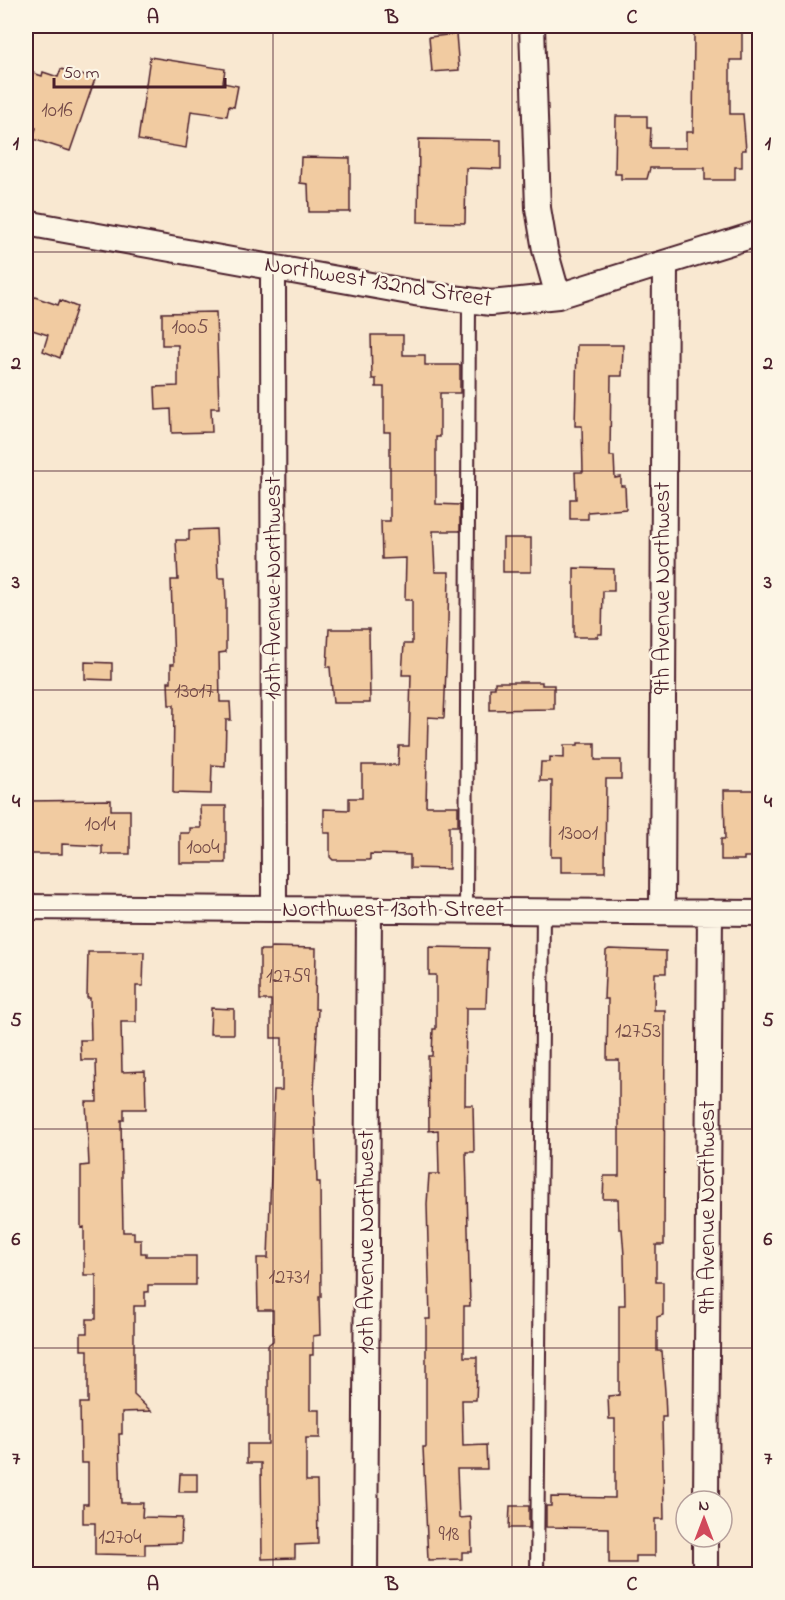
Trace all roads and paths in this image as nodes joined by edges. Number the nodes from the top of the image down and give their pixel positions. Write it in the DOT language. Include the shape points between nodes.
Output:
graph roads {
  1 [pos="532,26"];
  2 [pos="26,223"];
  3 [pos="759,233"];
  4 [pos="665,264"];
  5 [pos="273,267"];
  6 [pos="558,296"];
  7 [pos="469,302"];
  8 [pos="26,907"];
  9 [pos="274,909"];
  10 [pos="369,910"];
  11 [pos="466,911"];
  12 [pos="543,911"];
  13 [pos="662,912"];
  14 [pos="710,912"];
  15 [pos="759,912"];
  16 [pos="706,1489"];
  17 [pos="705,1549"];
  18 [pos="365,1575"];
  19 [pos="537,1575"];
  20 [pos="705,1575"];
  1 -- 6 [label="street" via="538,208"];
  2 -- 5 [label="street, Northwest 132nd Street"];
  3 -- 4 [label="street, Northwest 132nd Street"];
  4 -- 6 [label="street, Northwest 132nd Street"];
  4 -- 13 [label="street, 9th Avenue Northwest"];
  5 -- 7 [label="street, Northwest 132nd Street"];
  5 -- 9 [label="street, 10th Avenue Northwest"];
  6 -- 7 [label="street, Northwest 132nd Street" via="516,302"];
  7 -- 11 [label="lane"];
  8 -- 9 [label="street, Northwest 130th Street"];
  9 -- 10 [label="street, Northwest 130th Street"];
  10 -- 11 [label="street, Northwest 130th Street"];
  10 -- 18 [label="street, 10th Avenue Northwest"];
  11 -- 12 [label="street, Northwest 130th Street"];
  12 -- 13 [label="street, Northwest 130th Street"];
  12 -- 19 [label="lane"];
  13 -- 14 [label="street, Northwest 130th Street"];
  14 -- 15 [label="street, Northwest 130th Street"];
  14 -- 16 [label="street, 9th Avenue Northwest"];
  17 -- 20 [label="street"];
}
